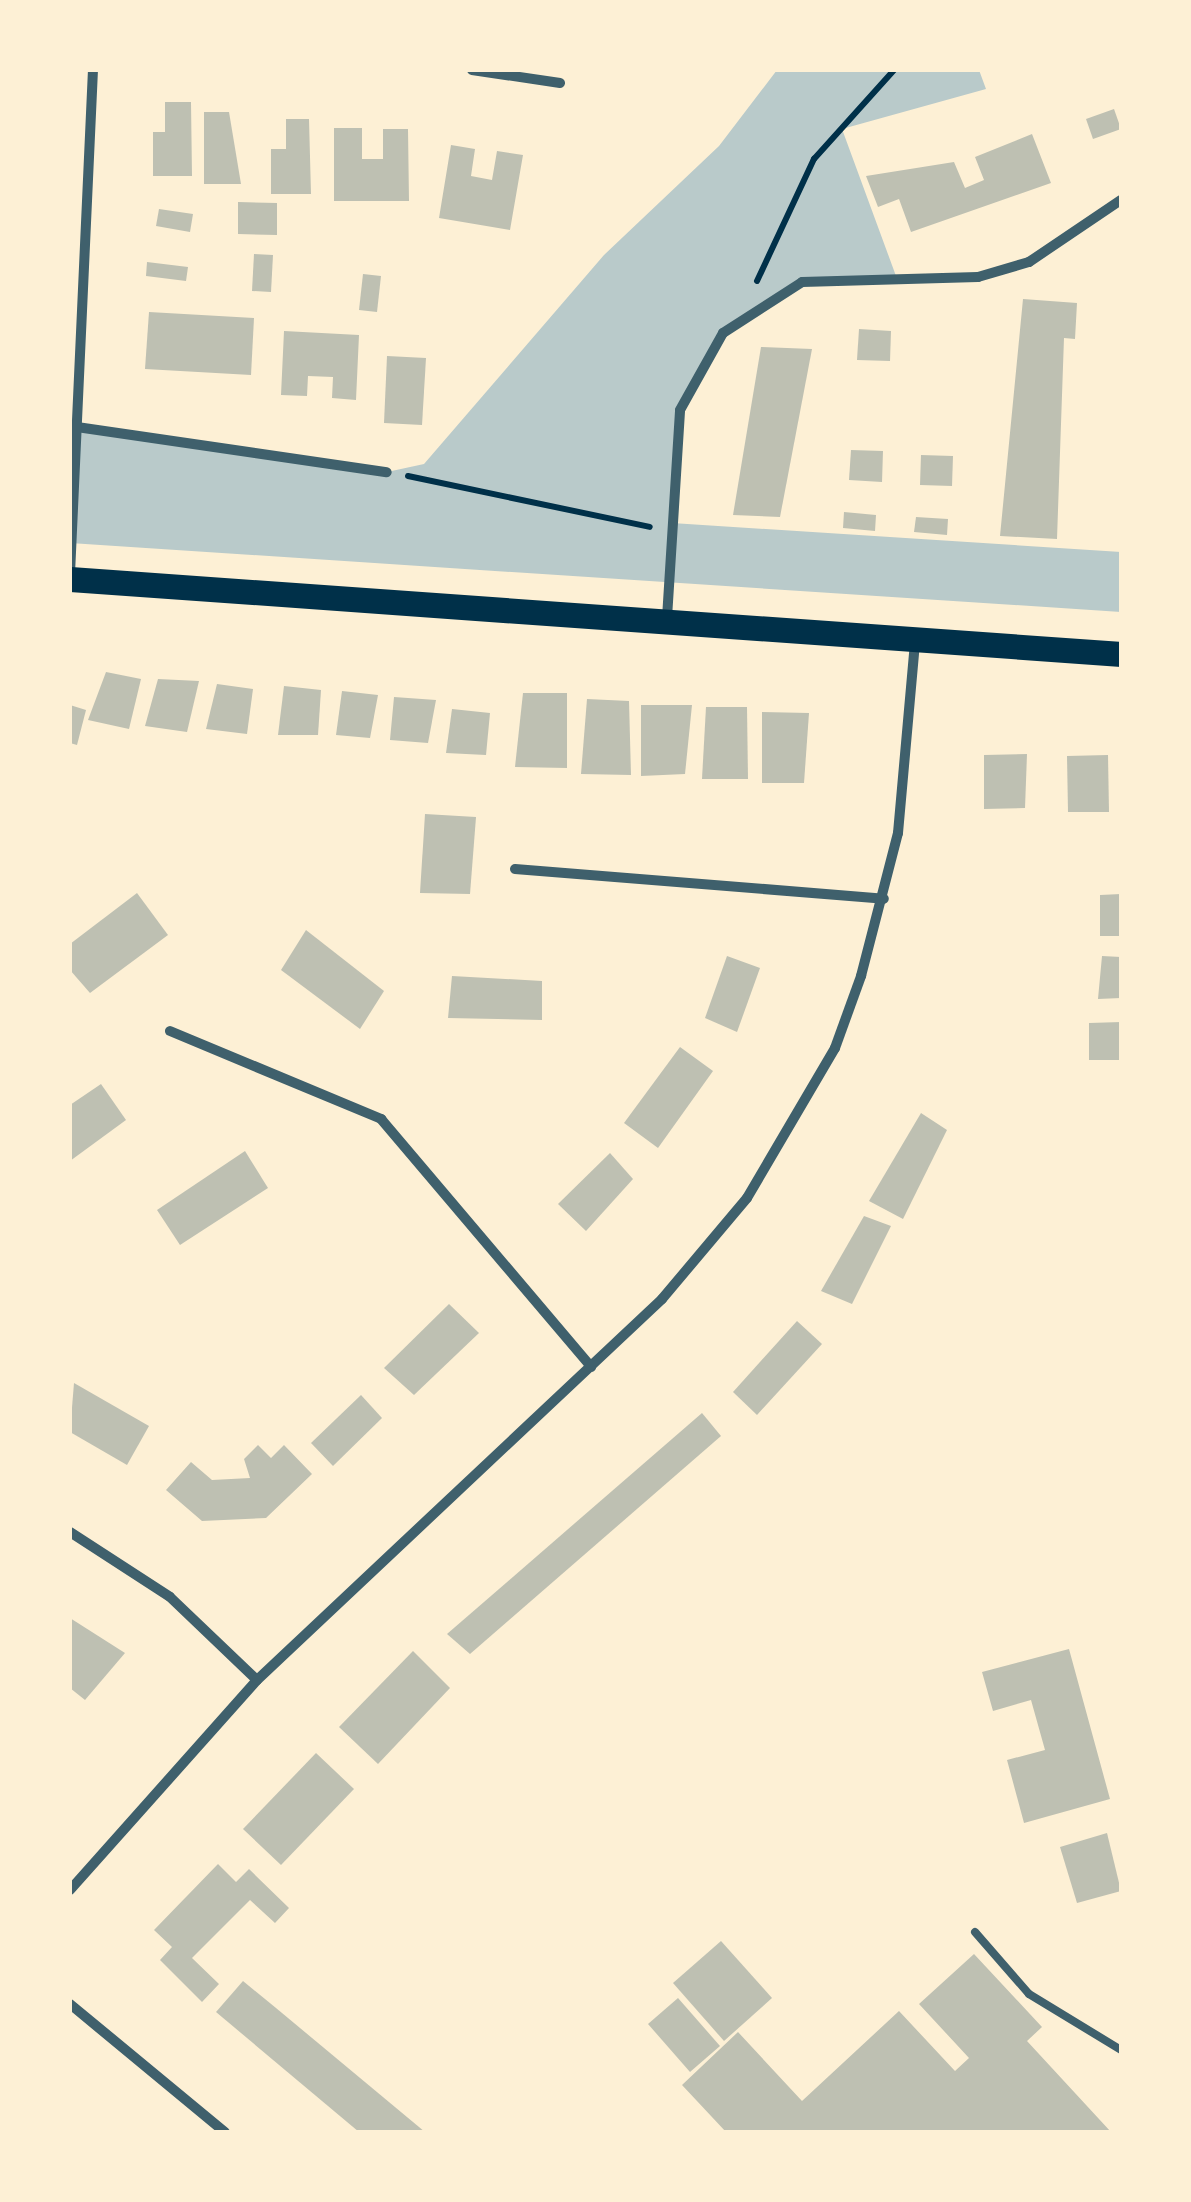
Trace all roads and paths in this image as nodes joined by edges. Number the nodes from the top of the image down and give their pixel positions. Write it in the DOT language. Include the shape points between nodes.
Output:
graph roads {
  1 [pos="93,70"];
  2 [pos="472,70"];
  3 [pos="894,70"];
  4 [pos="560,82"];
  5 [pos="1121,200"];
  6 [pos="740,319"];
  7 [pos="75,426"];
  8 [pos="387,472"];
  9 [pos="671,532"];
  10 [pos="70,577"];
  11 [pos="667,618"];
  12 [pos="915,639"];
  13 [pos="1121,654"];
  14 [pos="515,869"];
  15 [pos="884,899"];
  16 [pos="170,1031"];
  17 [pos="590,1367"];
  18 [pos="70,1532"];
  19 [pos="257,1680"];
  20 [pos="70,1890"];
  21 [pos="975,1932"];
  22 [pos="70,2004"];
  23 [pos="1121,2050"];
  24 [pos="226,2132"];
  1 -- 7 [label="street"];
  2 -- 4 [label="street"];
  3 -- 6 [label="path" via="814,160"];
  5 -- 6 [label="street" via="1029,262 978,278 802,282"];
  6 -- 9 [label="street" via="696,372 680,410"];
  7 -- 8 [label="street"];
  7 -- 10 [label="street"];
  8 -- 9 [label="path"];
  9 -- 11 [label="street"];
  10 -- 11 [label="main road"];
  11 -- 12 [label="main road"];
  12 -- 13 [label="main road"];
  12 -- 15 [label="street"];
  14 -- 15 [label="street"];
  15 -- 17 [label="street" via="835,1048 799,1116 747,1198"];
  16 -- 17 [label="street" via="381,1119"];
  17 -- 19 [label="street"];
  18 -- 19 [label="street" via="170,1597"];
  19 -- 20 [label="street"];
  21 -- 23 [label="lane" via="1029,1994"];
  22 -- 24 [label="street"];
}
